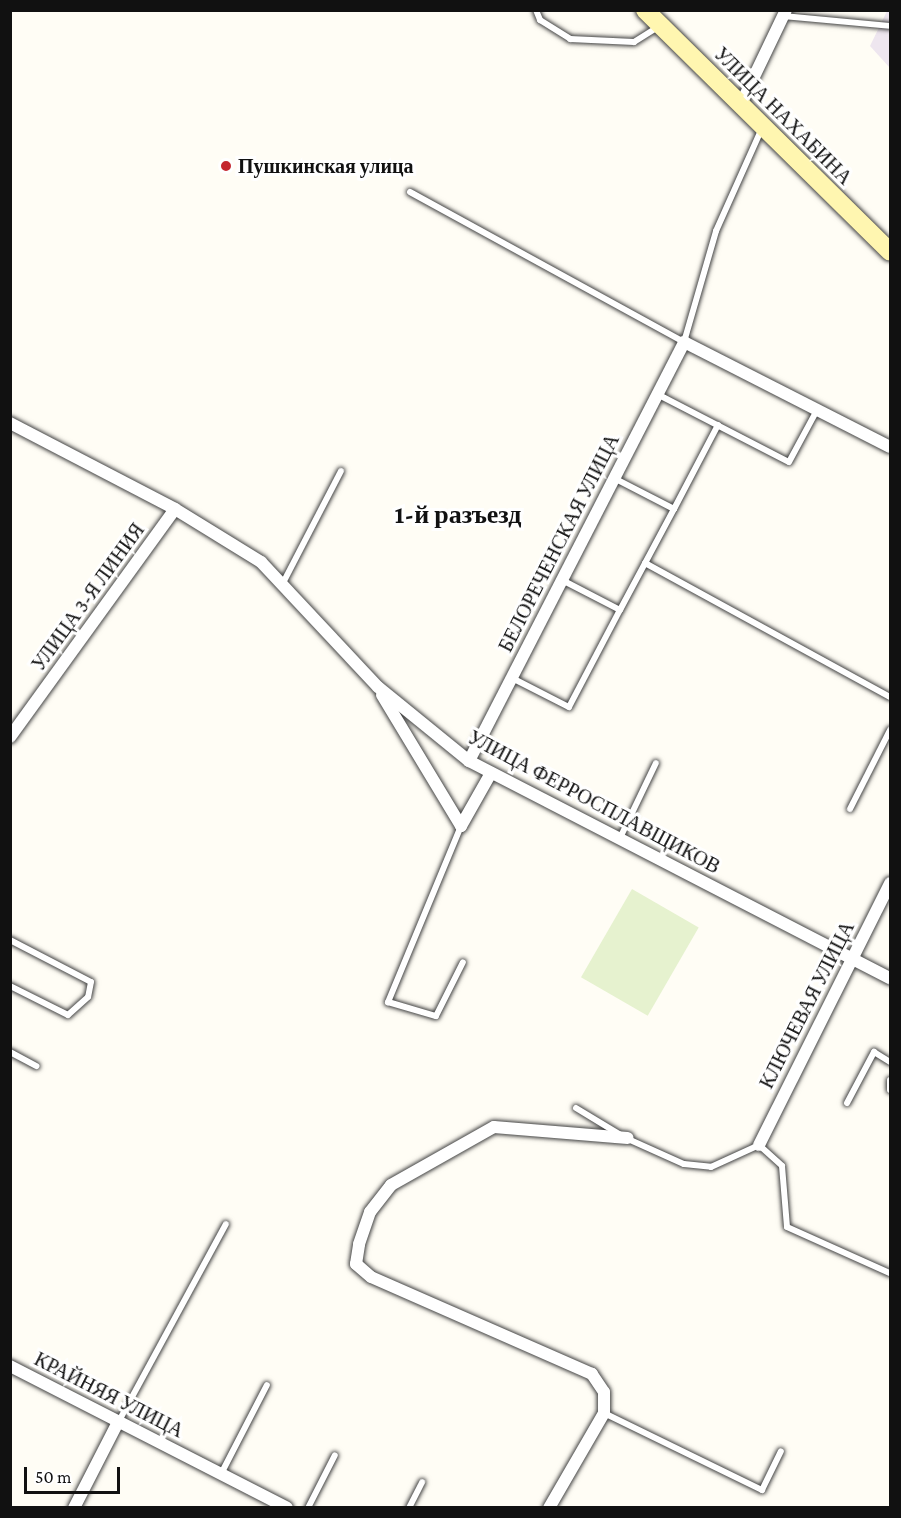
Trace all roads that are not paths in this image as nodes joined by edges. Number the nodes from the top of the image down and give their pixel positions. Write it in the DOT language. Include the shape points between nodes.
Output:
graph roads {
  1 [pos="536,10"];
  2 [pos="645,10"];
  3 [pos="785,14"];
  4 [pos="660,26"];
  5 [pos="891,26"];
  6 [pos="740,106"];
  7 [pos="762,128"];
  8 [pos="410,192"];
  9 [pos="891,252"];
  10 [pos="684,342"];
  11 [pos="657,394"];
  12 [pos="817,410"];
  13 [pos="10,423"];
  14 [pos="718,425"];
  15 [pos="891,447"];
  16 [pos="341,471"];
  17 [pos="614,478"];
  18 [pos="175,509"];
  19 [pos="674,509"];
  20 [pos="645,563"];
  21 [pos="562,580"];
  22 [pos="283,583"];
  23 [pos="620,610"];
  24 [pos="512,678"];
  25 [pos="378,687"];
  26 [pos="891,697"];
  27 [pos="891,730"];
  28 [pos="10,736"];
  29 [pos="469,762"];
  30 [pos="656,763"];
  31 [pos="491,773"];
  32 [pos="850,809"];
  33 [pos="461,826"];
  34 [pos="620,839"];
  35 [pos="891,883"];
  36 [pos="10,940"];
  37 [pos="852,958"];
  38 [pos="464,962"];
  39 [pos="891,978"];
  40 [pos="10,986"];
  41 [pos="10,1052"];
  42 [pos="891,1062"];
  43 [pos="36,1066"];
  44 [pos="891,1080"];
  45 [pos="891,1090"];
  46 [pos="846,1103"];
  47 [pos="576,1108"];
  48 [pos="628,1138"];
  49 [pos="759,1145"];
  50 [pos="226,1224"];
  51 [pos="891,1273"];
  52 [pos="10,1366"];
  53 [pos="267,1385"];
  54 [pos="604,1413"];
  55 [pos="118,1422"];
  56 [pos="781,1451"];
  57 [pos="336,1455"];
  58 [pos="221,1475"];
  59 [pos="422,1482"];
  60 [pos="74,1508"];
  61 [pos="287,1508"];
  62 [pos="308,1508"];
  63 [pos="409,1508"];
  64 [pos="549,1508"];
  1 -- 4 [label="lane" via="540,20 570,39 634,42"];
  2 -- 4 [label="main road, УЛИЦА НАХАБИНА"];
  3 -- 5 [label="lane"];
  3 -- 6 [label="street"];
  4 -- 6 [label="main road, УЛИЦА НАХАБИНА"];
  6 -- 7 [label="main road, УЛИЦА НАХАБИНА"];
  7 -- 9 [label="main road, УЛИЦА НАХАБИНА"];
  7 -- 10 [label="lane" via="716,231"];
  8 -- 10 [label="lane"];
  10 -- 11 [label="street, БЕЛОРЕЧЕНСКАЯ УЛИЦА"];
  10 -- 12 [label="street"];
  11 -- 14 [label="lane"];
  11 -- 17 [label="street, БЕЛОРЕЧЕНСКАЯ УЛИЦА"];
  12 -- 14 [label="lane" via="789,462"];
  12 -- 15 [label="street"];
  13 -- 18 [label="street, УЛИЦА ФЕРРОСПЛАВЩИКОВ"];
  14 -- 19 [label="lane"];
  16 -- 22 [label="lane"];
  17 -- 19 [label="lane"];
  17 -- 21 [label="street, БЕЛОРЕЧЕНСКАЯ УЛИЦА"];
  18 -- 22 [label="street, УЛИЦА ФЕРРОСПЛАВЩИКОВ" via="261,562"];
  18 -- 28 [label="street, УЛИЦА 3-Я ЛИНИЯ"];
  19 -- 20 [label="lane"];
  20 -- 23 [label="lane"];
  20 -- 26 [label="lane"];
  21 -- 23 [label="lane"];
  21 -- 24 [label="street, БЕЛОРЕЧЕНСКАЯ УЛИЦА"];
  22 -- 25 [label="street, УЛИЦА ФЕРРОСПЛАВЩИКОВ"];
  23 -- 24 [label="lane" via="569,707"];
  24 -- 29 [label="street, БЕЛОРЕЧЕНСКАЯ УЛИЦА"];
  25 -- 29 [label="street, УЛИЦА ФЕРРОСПЛАВЩИКОВ"];
  25 -- 33 [label="street"];
  27 -- 32 [label="lane"];
  29 -- 31 [label="street, УЛИЦА ФЕРРОСПЛАВЩИКОВ"];
  30 -- 34 [label="lane"];
  31 -- 33 [label="street"];
  31 -- 34 [label="street, УЛИЦА ФЕРРОСПЛАВЩИКОВ"];
  33 -- 38 [label="lane" via="388,1002 436,1016"];
  34 -- 37 [label="street, УЛИЦА ФЕРРОСПЛАВЩИКОВ"];
  35 -- 37 [label="street, КЛЮЧЕВАЯ УЛИЦА"];
  36 -- 40 [label="lane" via="91,982 88,997 68,1015"];
  37 -- 39 [label="street, УЛИЦА ФЕРРОСПЛАВЩИКОВ"];
  37 -- 49 [label="street, КЛЮЧЕВАЯ УЛИЦА"];
  41 -- 43 [label="lane"];
  42 -- 46 [label="lane" via="874,1052"];
  44 -- 45 [label="lane"];
  47 -- 48 [label="lane"];
  48 -- 49 [label="lane" via="684,1164 711,1167"];
  48 -- 54 [label="street" via="494,1127 391,1185 370,1212 356,1264 371,1277 592,1374 603,1392"];
  49 -- 51 [label="lane" via="783,1166 787,1227"];
  50 -- 55 [label="lane"];
  52 -- 55 [label="street, КРАЙНЯЯ УЛИЦА"];
  53 -- 58 [label="lane"];
  54 -- 56 [label="lane" via="762,1490"];
  54 -- 64 [label="street"];
  55 -- 58 [label="street, КРАЙНЯЯ УЛИЦА"];
  55 -- 60 [label="street"];
  57 -- 62 [label="lane"];
  58 -- 61 [label="street, КРАЙНЯЯ УЛИЦА"];
  59 -- 63 [label="lane"];
}
